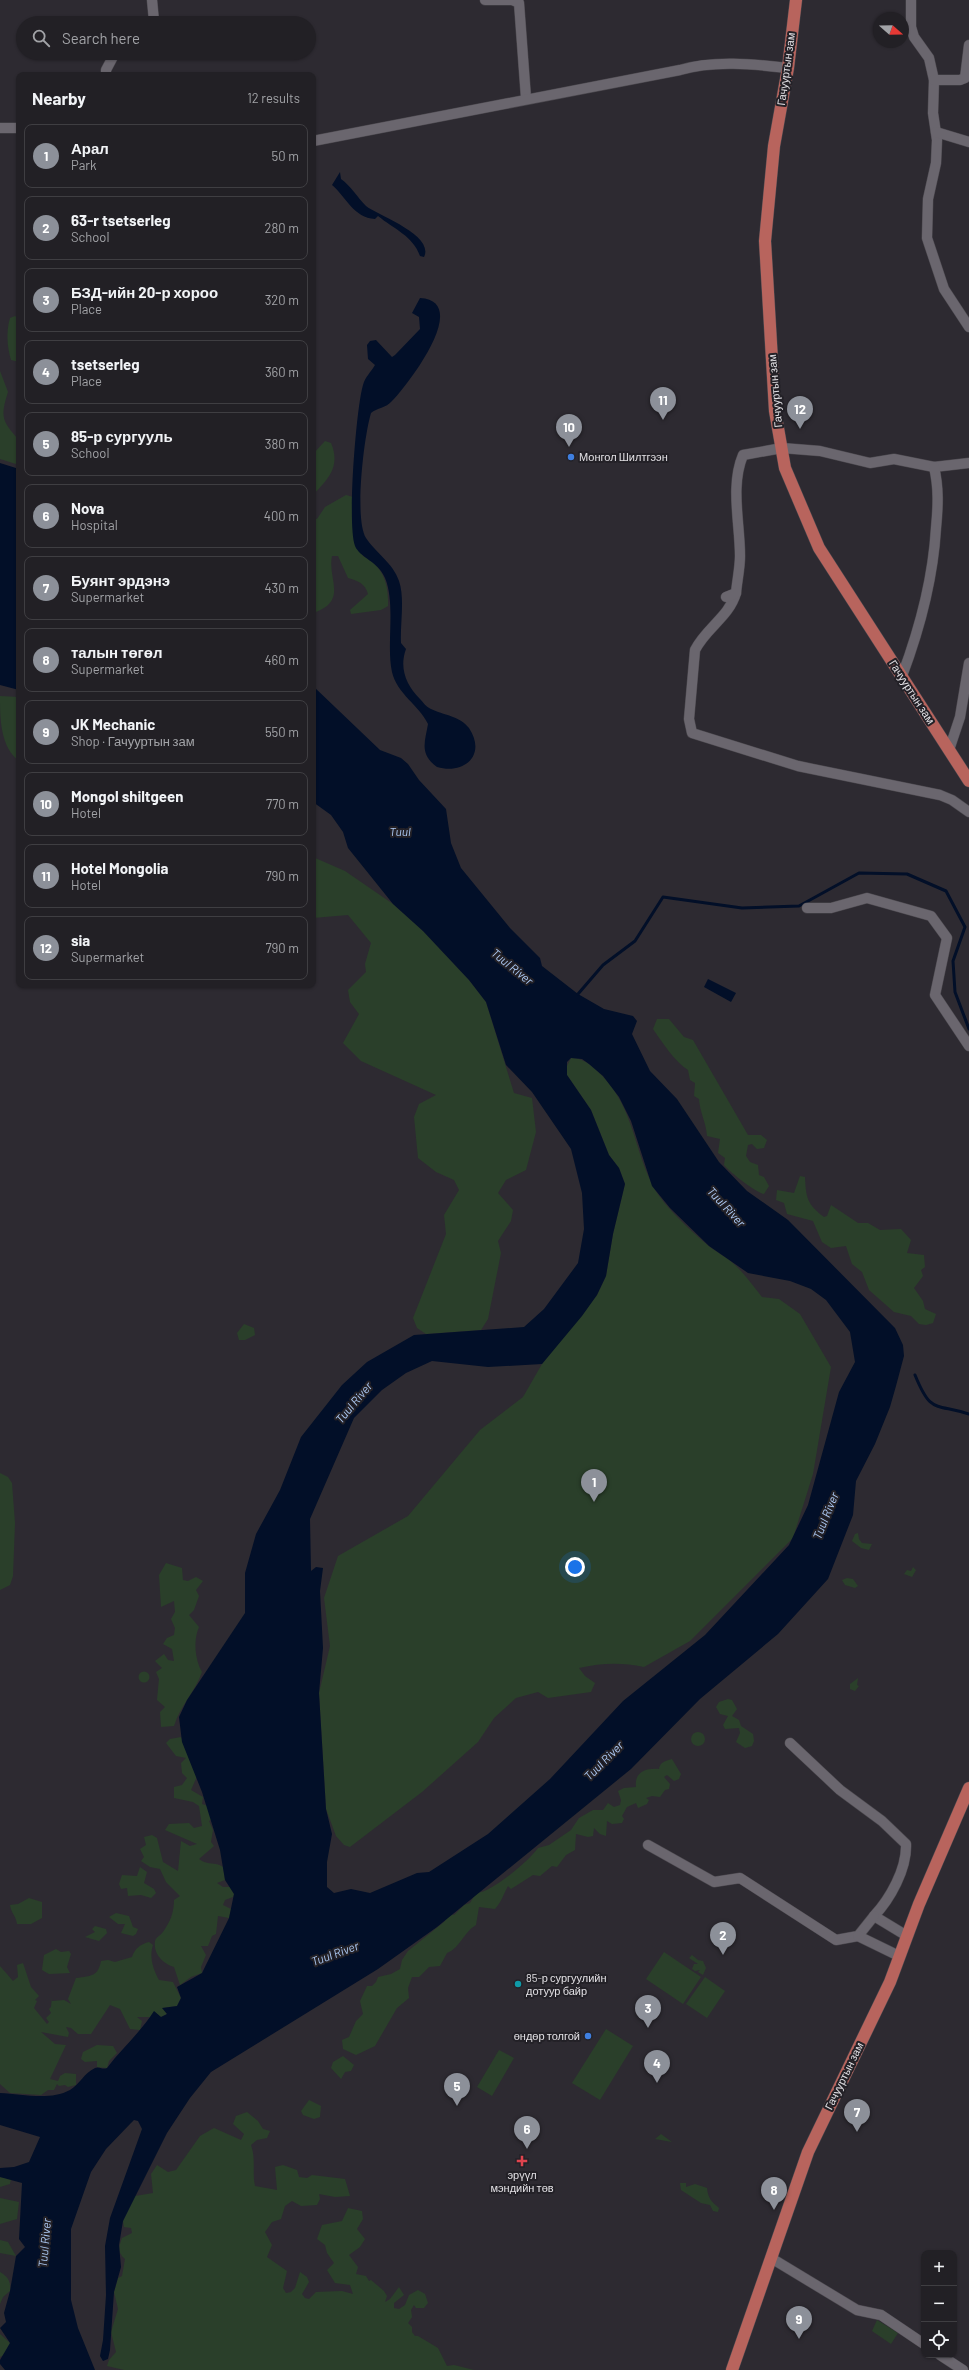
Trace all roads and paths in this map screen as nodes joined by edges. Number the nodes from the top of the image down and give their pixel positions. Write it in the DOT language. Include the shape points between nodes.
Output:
graph roads {
  1 [pos="152,0"];
  2 [pos="485,0"];
  3 [pos="796,0"];
  4 [pos="911,0"];
  5 [pos="154,16"];
  6 [pos="969,45"];
  7 [pos="111,60"];
  8 [pos="788,68"];
  9 [pos="106,72"];
  10 [pos="934,80"];
  11 [pos="526,98"];
  12 [pos="0,128"];
  13 [pos="16,128"];
  14 [pos="936,132"];
  15 [pos="316,140"];
  16 [pos="969,142"];
  17 [pos="969,327"];
  18 [pos="782,448"];
  19 [pos="969,462"];
  20 [pos="934,467"];
  21 [pos="736,593"];
  22 [pos="726,597"];
  23 [pos="969,663"];
  24 [pos="902,676"];
  25 [pos="949,750"];
  26 [pos="967,774"];
  27 [pos="969,812"];
  28 [pos="807,908"];
  29 [pos="969,1046"];
  30 [pos="790,1743"];
  31 [pos="969,1788"];
  32 [pos="648,1845"];
  33 [pos="874,1916"];
  34 [pos="858,1936"];
  35 [pos="907,1936"];
  36 [pos="899,1956"];
  37 [pos="770,2258"];
  38 [pos="921,2342"];
  39 [pos="945,2358"];
  40 [pos="732,2370"];
  41 [pos="963,2370"];
  1 -- 5 [label="street"];
  2 -- 11 [label="street" via="519,2"];
  3 -- 8 [label="main road, Гачууртын зам"];
  4 -- 10 [label="street" via="911,27 914,37 928,58"];
  6 -- 10 [label="street" via="964,78"];
  7 -- 9 [label="street"];
  8 -- 11 [label="street" via="765,65 697,65"];
  8 -- 18 [label="main road, Гачууртын зам" via="774,146 765,241 775,405"];
  10 -- 14 [label="street"];
  11 -- 15 [label="street"];
  12 -- 13 [label="street"];
  14 -- 16 [label="street"];
  14 -- 17 [label="street" via="936,163 926,221 927,238 944,289"];
  18 -- 20 [label="street" via="820,451 870,463 894,459"];
  18 -- 21 [label="street" via="744,455 738,467 737,515 740,557"];
  18 -- 24 [label="main road, Гачууртын зам" via="785,468 819,548"];
  19 -- 20 [label="street"];
  20 -- 24 [label="street" via="939,487 934,563 918,632"];
  21 -- 22 [label="street"];
  21 -- 27 [label="street" via="726,615 700,640 695,650 689,719 692,733 798,766 940,795"];
  23 -- 25 [label="street" via="960,717"];
  24 -- 25 [label="main road, Гачууртын зам"];
  25 -- 26 [label="main road, Гачууртын зам"];
  28 -- 29 [label="street" via="831,908 867,898 931,916 947,938 935,995"];
  30 -- 33 [label="street" via="840,1790 882,1821 906,1844 898,1878 884,1905"];
  31 -- 35 [label="main road, Гачууртын зам"];
  32 -- 34 [label="street" via="714,1882 740,1878 836,1940"];
  33 -- 34 [label="street"];
  33 -- 35 [label="street"];
  34 -- 36 [label="street"];
  35 -- 36 [label="main road, Гачууртын зам"];
  36 -- 37 [label="main road, Гачууртын зам" via="890,1982 814,2140"];
  37 -- 38 [label="street" via="857,2310 882,2315"];
  37 -- 40 [label="main road, Гачууртын зам"];
  39 -- 41 [label="street"];
}
